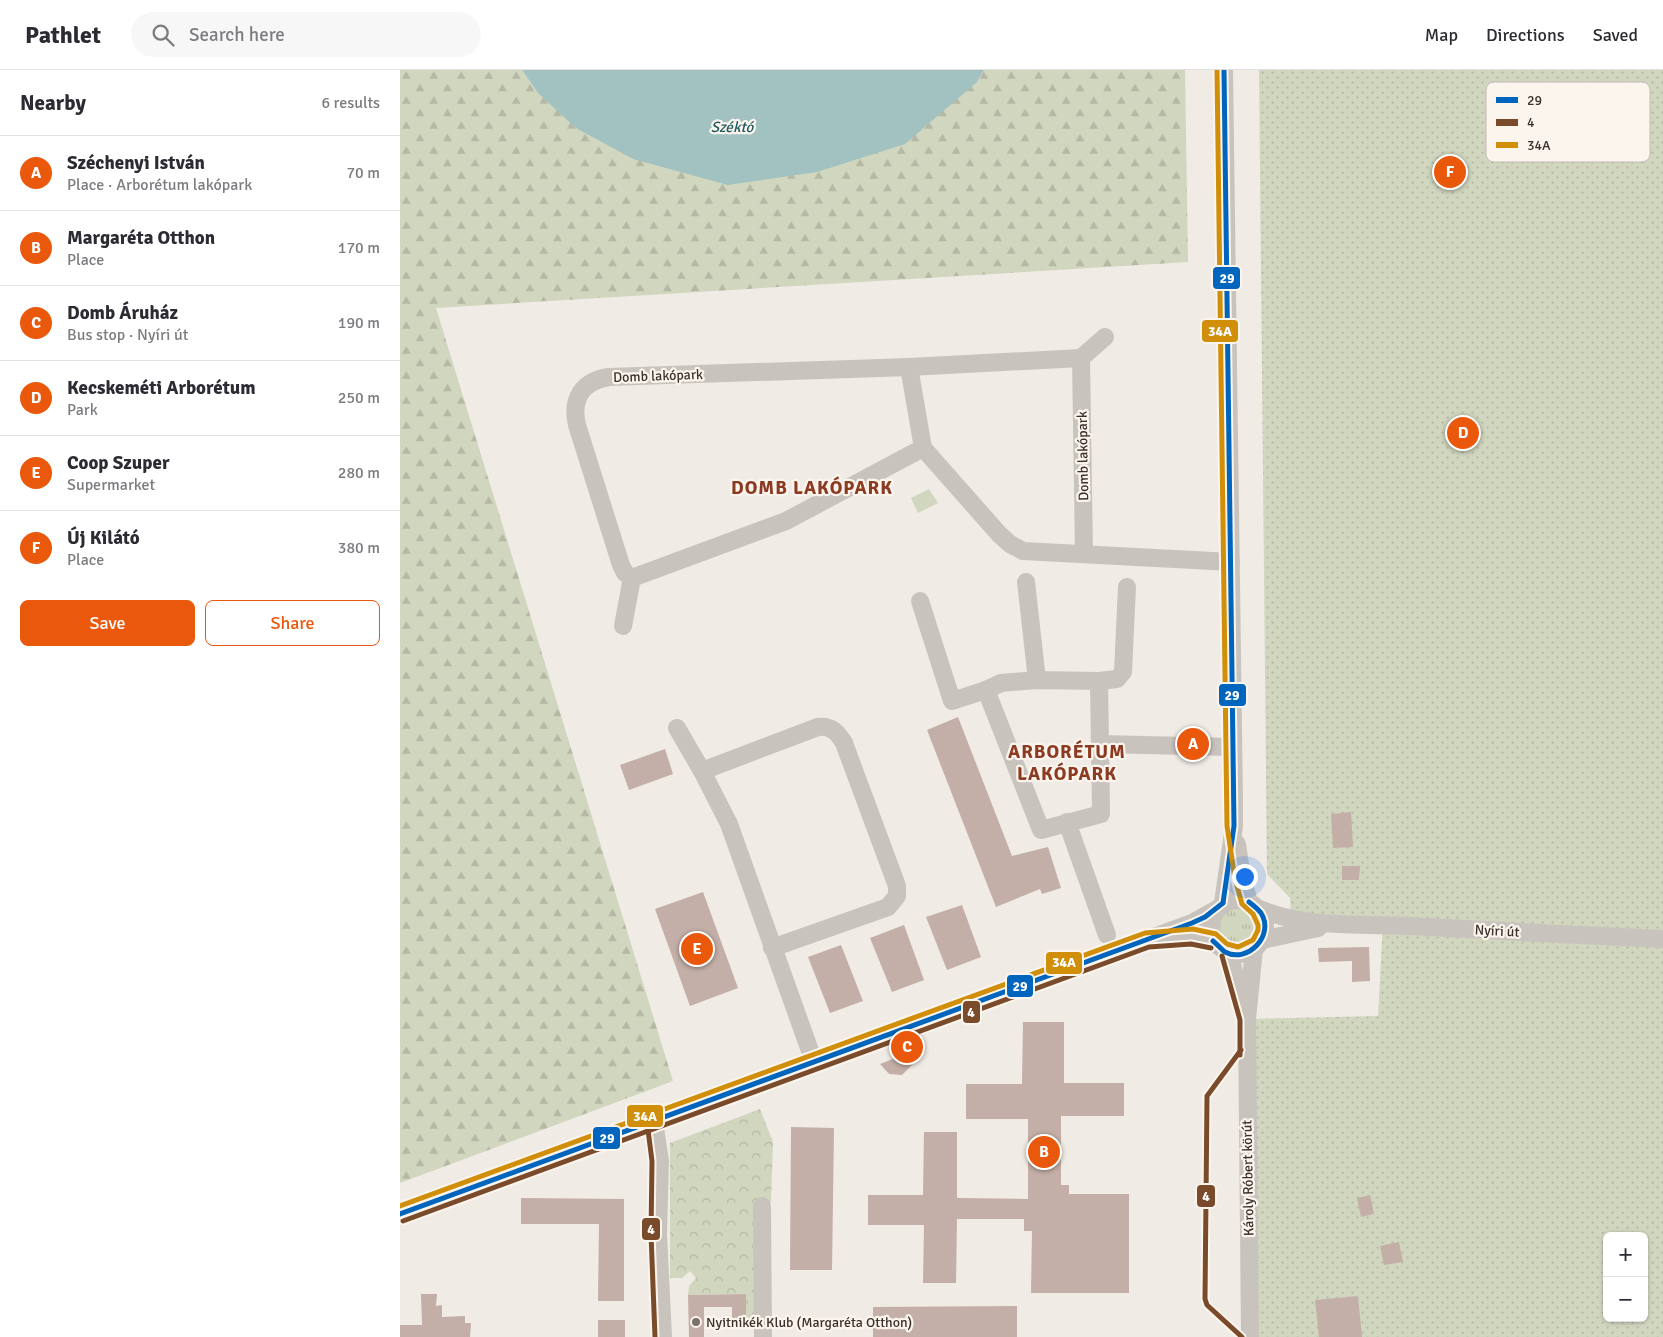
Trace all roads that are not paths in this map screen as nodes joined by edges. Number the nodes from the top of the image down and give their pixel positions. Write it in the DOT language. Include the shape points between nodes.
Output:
graph roads {
  1 [pos="1224,70"];
  2 [pos="1105,337"];
  3 [pos="1081,358"];
  4 [pos="909,367"];
  5 [pos="923,448"];
  6 [pos="1084,554"];
  7 [pos="1231,562"];
  8 [pos="632,578"];
  9 [pos="1026,582"];
  10 [pos="1127,587"];
  11 [pos="920,601"];
  12 [pos="623,626"];
  13 [pos="1037,680"];
  14 [pos="1099,681"];
  15 [pos="986,690"];
  16 [pos="677,728"];
  17 [pos="1100,744"];
  18 [pos="1233,747"];
  19 [pos="702,771"];
  20 [pos="1067,822"];
  21 [pos="1234,826"];
  22 [pos="1220,906"];
  23 [pos="1254,906"];
  24 [pos="1330,925"];
  25 [pos="1107,935"];
  26 [pos="1663,939"];
  27 [pos="1147,940"];
  28 [pos="1213,940"];
  29 [pos="1258,945"];
  30 [pos="772,948"];
  31 [pos="1230,954"];
  32 [pos="1247,1019"];
  33 [pos="814,1062"];
  34 [pos="654,1121"];
  35 [pos="762,1206"];
  36 [pos="400,1214"];
  37 [pos="663,1337"];
  38 [pos="763,1337"];
  39 [pos="1250,1337"];
  1 -- 7 [label="street"];
  2 -- 3 [label="street"];
  3 -- 4 [label="street, Domb lakópark"];
  3 -- 6 [label="street, Domb lakópark"];
  4 -- 5 [label="street"];
  4 -- 8 [label="street, Domb lakópark" via="609,377 588,385 576,402 577,425 621,565"];
  5 -- 6 [label="street" via="999,534 1017,548 1032,552"];
  5 -- 8 [label="street" via="786,521"];
  6 -- 7 [label="street"];
  7 -- 18 [label="street"];
  8 -- 12 [label="street"];
  9 -- 13 [label="street"];
  10 -- 14 [label="street" via="1123,672 1117,679"];
  11 -- 15 [label="street" via="952,701"];
  13 -- 14 [label="street"];
  13 -- 15 [label="street" via="1001,683"];
  14 -- 17 [label="street"];
  15 -- 20 [label="street" via="1041,830"];
  16 -- 19 [label="street"];
  17 -- 18 [label="street"];
  17 -- 20 [label="street" via="1101,814"];
  18 -- 21 [label="street"];
  19 -- 30 [label="street" via="729,824"];
  19 -- 30 [label="street" via="818,727 834,730 844,743 897,886 897,896 888,906"];
  20 -- 25 [label="street"];
  21 -- 22 [label="street"];
  21 -- 23 [label="street" via="1242,878"];
  22 -- 23 [label="street" via="1241,900"];
  22 -- 27 [label="street" via="1192,923"];
  22 -- 28 [label="street" via="1210,924"];
  23 -- 24 [label="street, Nyíri út" via="1288,919"];
  23 -- 29 [label="street" via="1265,924 1265,932"];
  24 -- 26 [label="street, Nyíri út"];
  24 -- 29 [label="street, Nyíri út"];
  27 -- 28 [label="street" via="1192,936"];
  27 -- 33 [label="street"];
  28 -- 31 [label="street"];
  29 -- 31 [label="street" via="1246,953"];
  29 -- 32 [label="street, Károly Róbert körút"];
  30 -- 33 [label="street"];
  31 -- 32 [label="street, Károly Róbert körút"];
  32 -- 39 [label="street, Károly Róbert körút"];
  33 -- 34 [label="street"];
  34 -- 36 [label="street"];
  34 -- 37 [label="street" via="660,1161 658,1234"];
  35 -- 38 [label="street"];
}
